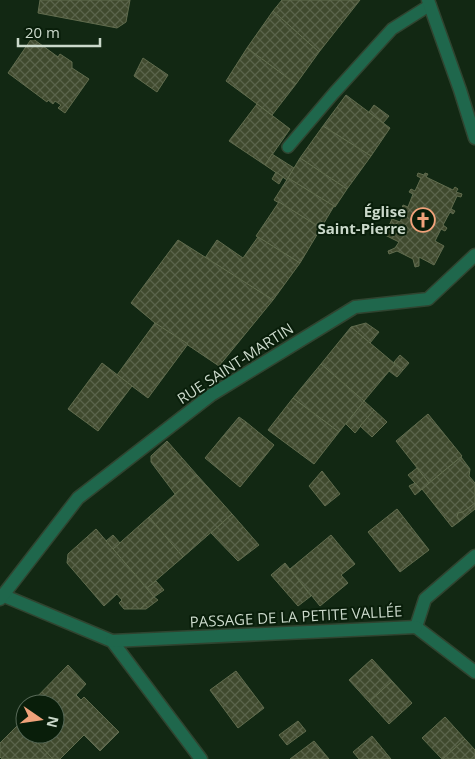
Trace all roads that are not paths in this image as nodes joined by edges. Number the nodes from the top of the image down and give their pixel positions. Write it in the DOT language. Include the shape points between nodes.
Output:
graph roads {
  1 [pos="429,3"];
  2 [pos="475,138"];
  3 [pos="288,147"];
  4 [pos="475,255"];
  5 [pos="475,556"];
  6 [pos="1,595"];
  7 [pos="416,627"];
  8 [pos="112,641"];
  9 [pos="475,672"];
  10 [pos="201,759"];
  1 -- 2 [label="street"];
  1 -- 3 [label="lane" via="392,29"];
  4 -- 6 [label="street, RUE SAINT-MARTIN" via="428,299 355,307 211,395 78,498"];
  5 -- 7 [label="street, PASSAGE DE LA PETITE VALLÉE" via="425,599"];
  6 -- 8 [label="street"];
  7 -- 8 [label="street, PASSAGE DE LA PETITE VALLÉE"];
  7 -- 9 [label="street"];
  8 -- 10 [label="street"];
}
